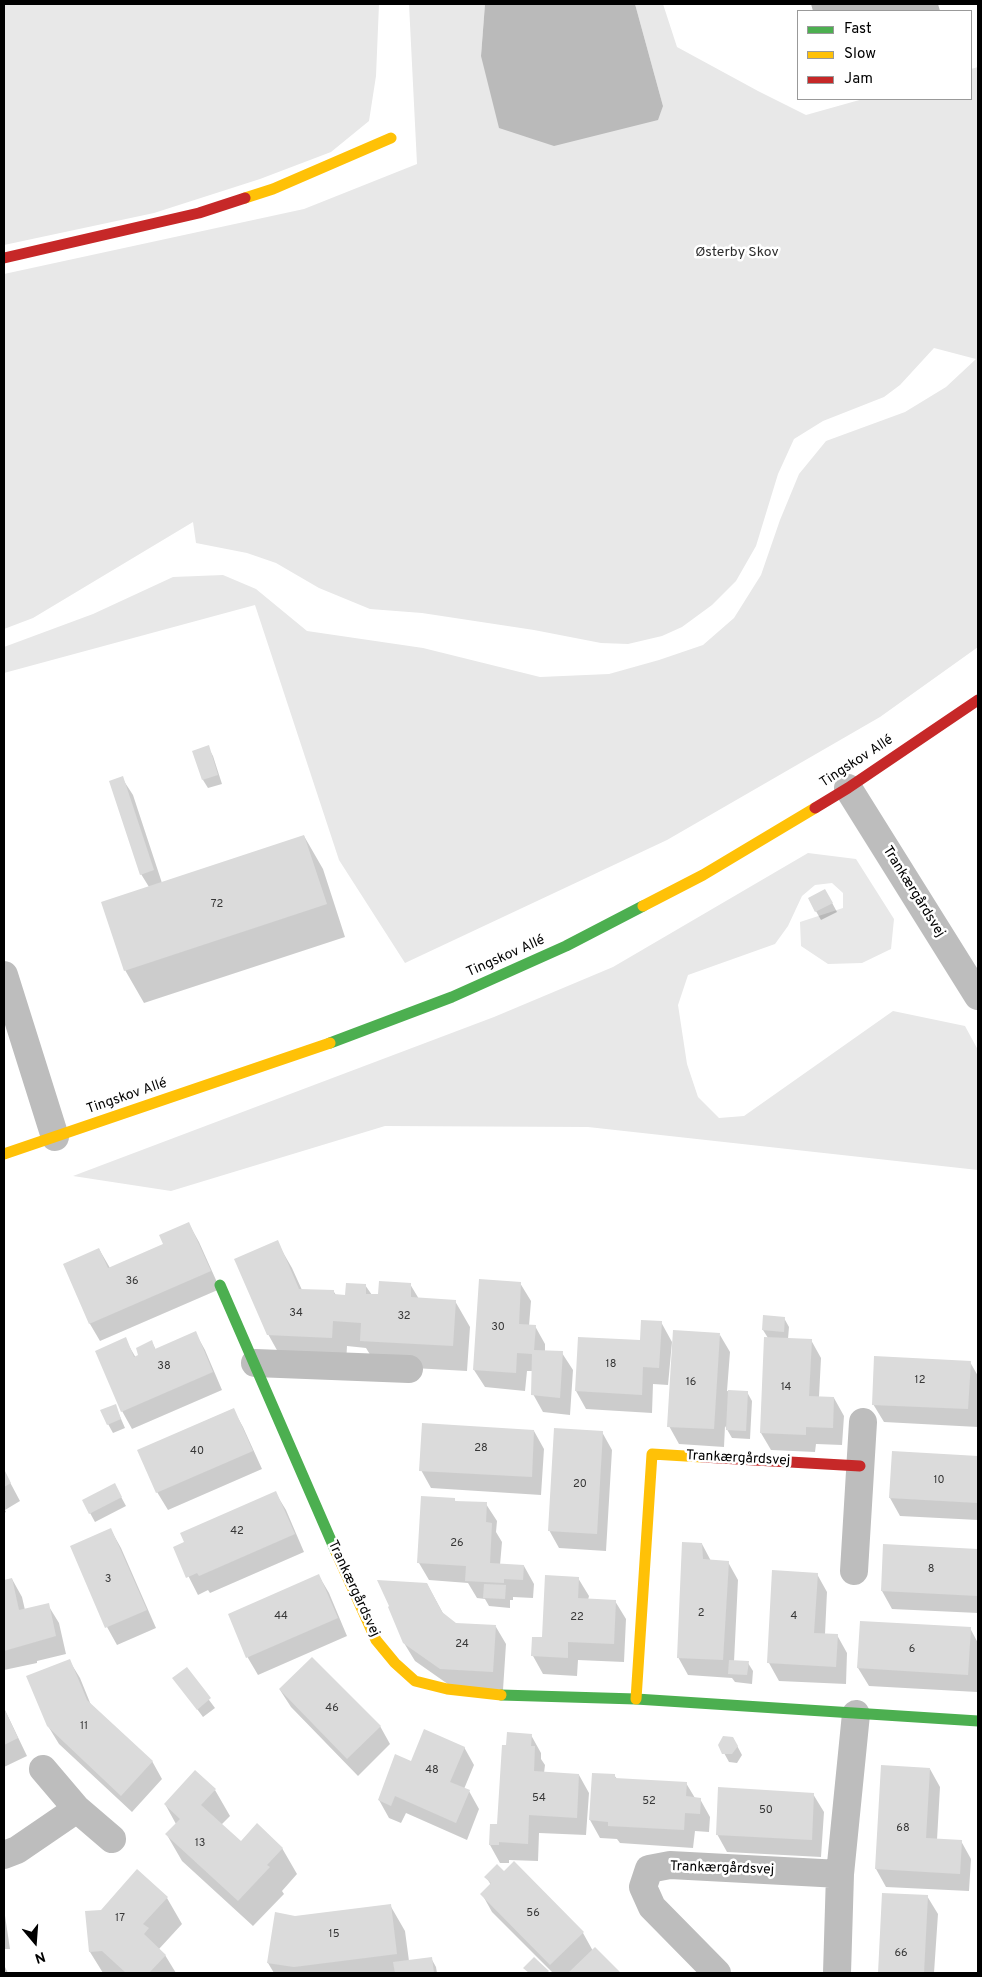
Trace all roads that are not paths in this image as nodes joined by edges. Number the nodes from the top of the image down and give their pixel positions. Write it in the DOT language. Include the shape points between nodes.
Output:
graph roads {
  1 [pos="391,138"];
  2 [pos="4,258"];
  3 [pos="978,700"];
  4 [pos="848,788"];
  5 [pos="4,975"];
  6 [pos="978,996"];
  7 [pos="55,1137"];
  8 [pos="4,1154"];
  9 [pos="220,1284"];
  10 [pos="255,1364"];
  11 [pos="409,1369"];
  12 [pos="863,1422"];
  13 [pos="860,1466"];
  14 [pos="854,1571"];
  15 [pos="636,1699"];
  16 [pos="856,1714"];
  17 [pos="978,1721"];
  18 [pos="43,1769"];
  19 [pos="77,1809"];
  20 [pos="112,1839"];
  21 [pos="4,1855"];
  22 [pos="840,1874"];
  23 [pos="717,1973"];
  24 [pos="837,1973"];
  1 -- 2 [label="street" via="273,189 199,213"];
  3 -- 4 [label="street, Tingskov Allé"];
  4 -- 6 [label="street, Trankærgårdsvej"];
  4 -- 7 [label="street, Tingskov Allé" via="703,875 566,946 461,993 338,1040"];
  5 -- 7 [label="street"];
  7 -- 8 [label="street, Tingskov Allé"];
  9 -- 10 [label="street, Trankærgårdsvej"];
  10 -- 11 [label="street"];
  10 -- 15 [label="street, Trankærgårdsvej" via="363,1614 376,1640 395,1664 415,1681 447,1689 484,1694"];
  12 -- 13 [label="street"];
  13 -- 14 [label="street"];
  13 -- 15 [label="street, Trankærgårdsvej" via="652,1454"];
  15 -- 16 [label="street, Trankærgårdsvej"];
  16 -- 17 [label="street, Trankærgårdsvej"];
  16 -- 22 [label="street"];
  18 -- 19 [label="street"];
  19 -- 20 [label="street"];
  19 -- 21 [label="street" via="17,1850"];
  22 -- 23 [label="street, Trankærgårdsvej" via="670,1865 649,1869 643,1887 652,1907"];
  22 -- 24 [label="street"];
}
